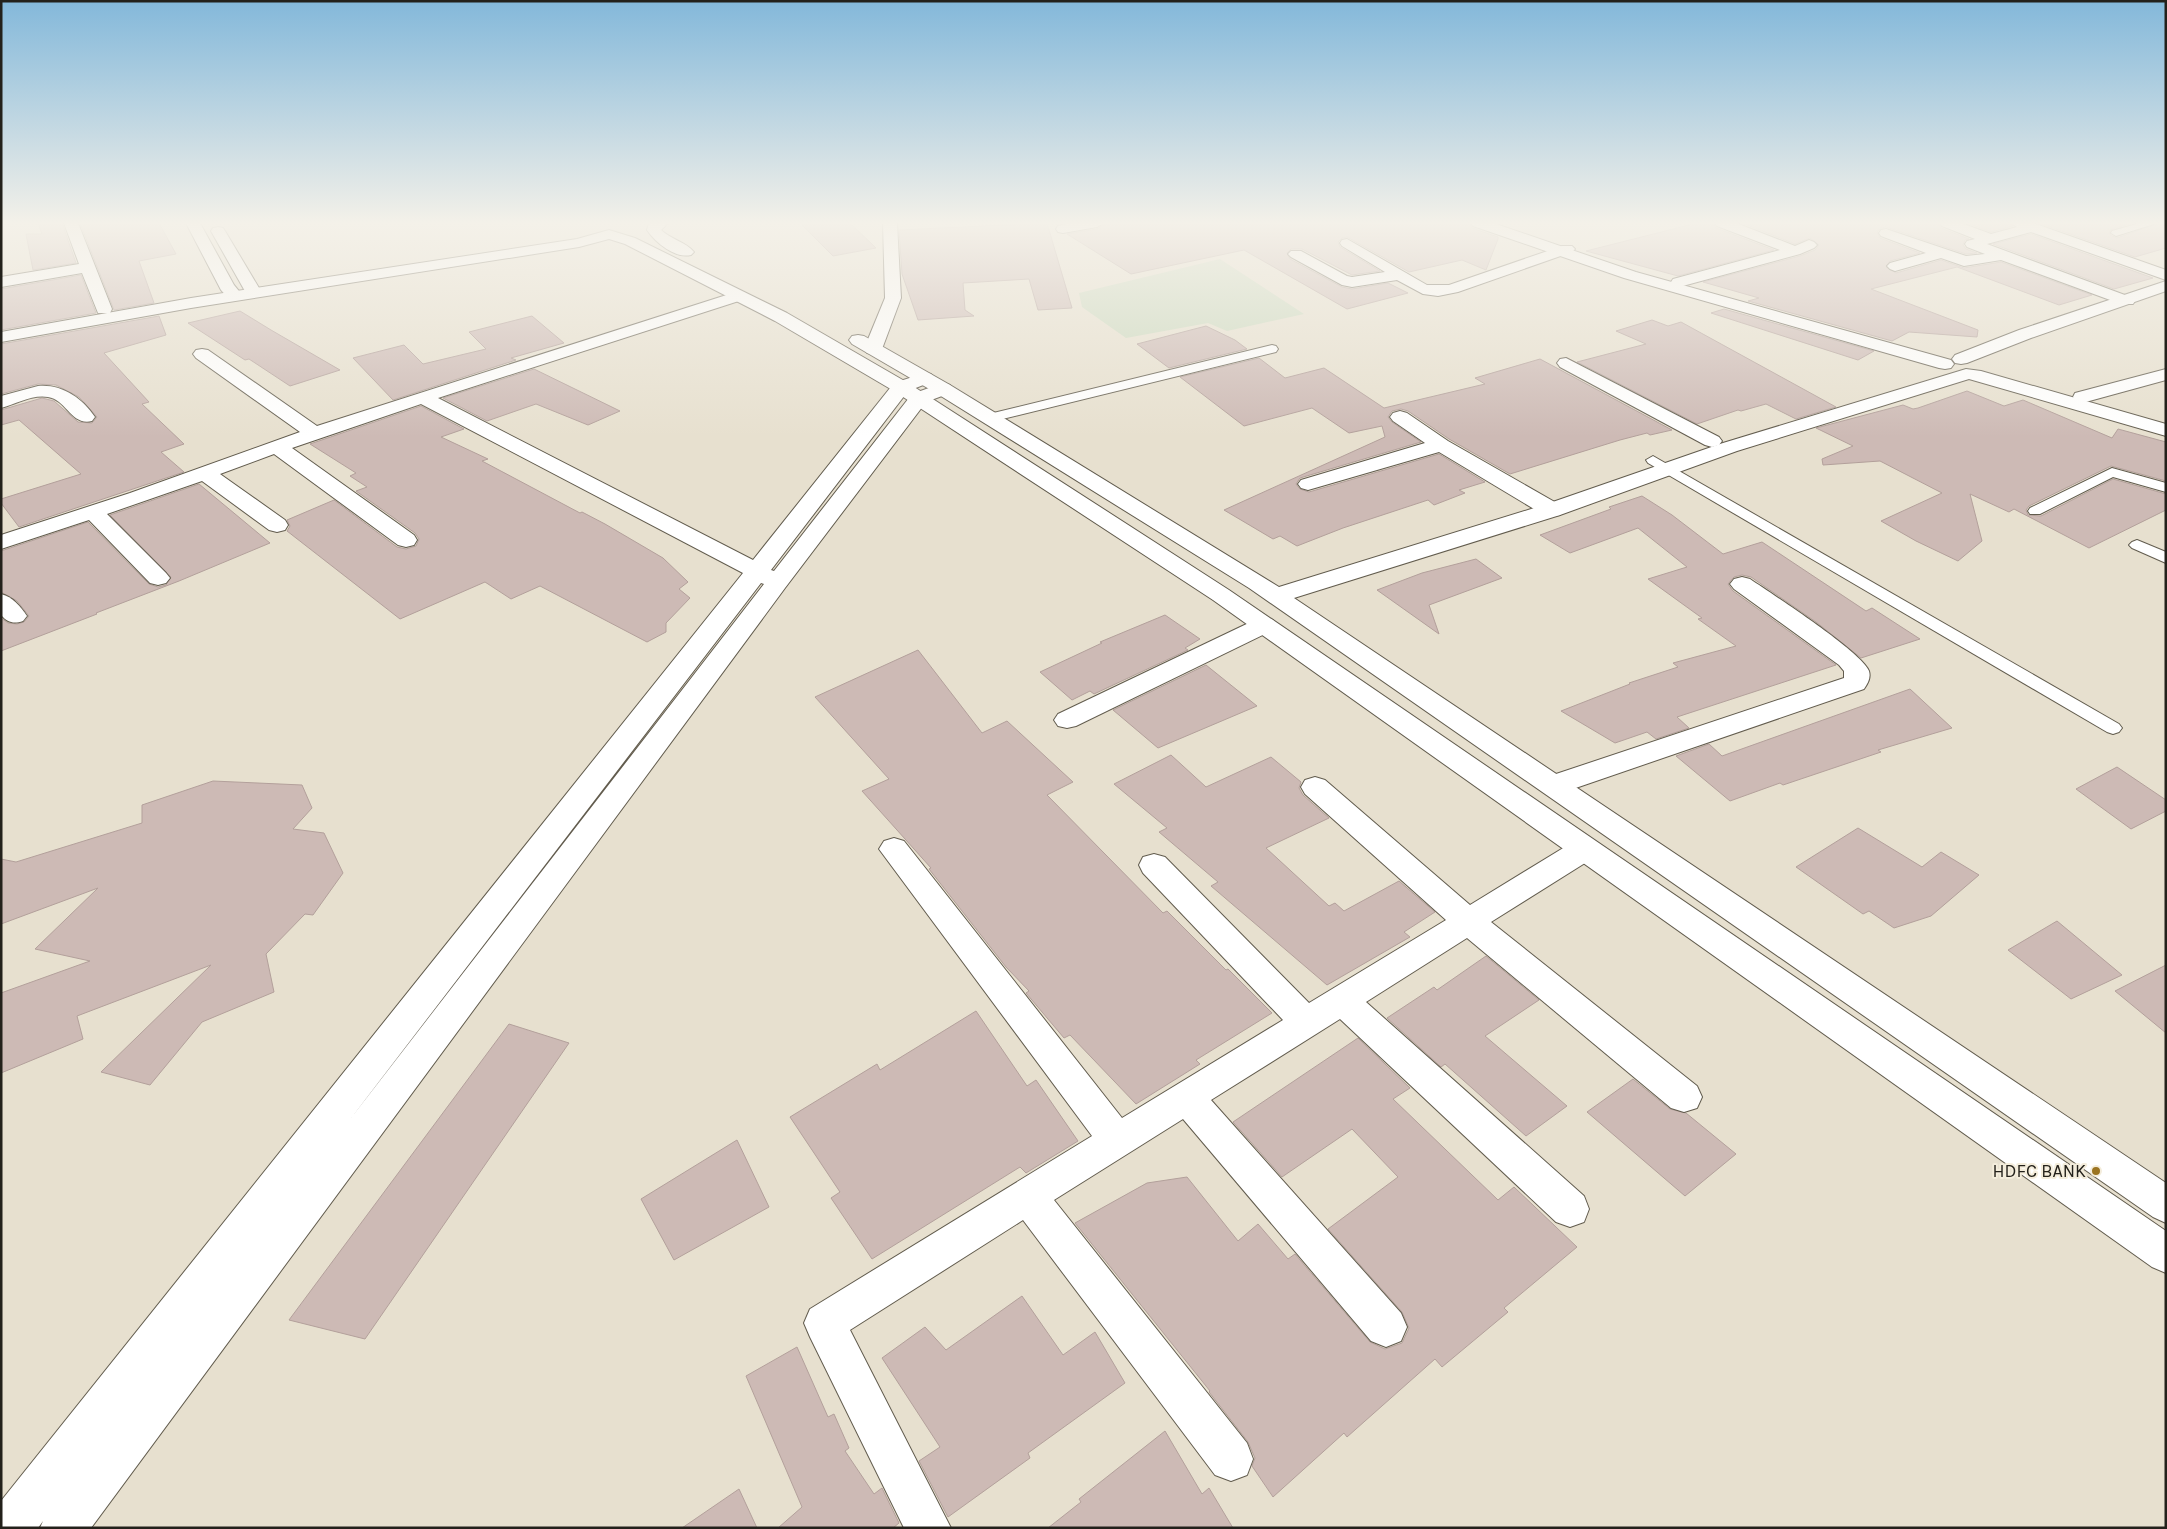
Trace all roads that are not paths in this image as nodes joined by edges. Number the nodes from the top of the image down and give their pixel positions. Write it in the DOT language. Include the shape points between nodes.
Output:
graph roads {
  1 [pos="98,294"];
  2 [pos="213,294"];
  3 [pos="219,294"];
  4 [pos="736,294"];
  5 [pos="773,294"];
  6 [pos="893,294"];
  7 [pos="1700,294"];
  8 [pos="1720,294"];
  9 [pos="2109,294"];
  10 [pos="2144,294"];
  11 [pos="739,296"];
  12 [pos="2127,301"];
  13 [pos="2166,302"];
  14 [pos="104,309"];
  15 [pos="1,327"];
  16 [pos="1,337"];
  17 [pos="873,349"];
  18 [pos="1272,349"];
  19 [pos="202,354"];
  20 [pos="1566,363"];
  21 [pos="1964,367"];
  22 [pos="2166,374"];
  23 [pos="922,388"];
  24 [pos="422,397"];
  25 [pos="2082,397"];
  26 [pos="1,402"];
  27 [pos="85,417"];
  28 [pos="1400,417"];
  29 [pos="990,418"];
  30 [pos="2166,421"];
  31 [pos="2166,430"];
  32 [pos="315,433"];
  33 [pos="1712,441"];
  34 [pos="1441,445"];
  35 [pos="277,447"];
  36 [pos="1661,464"];
  37 [pos="205,473"];
  38 [pos="1308,484"];
  39 [pos="2166,488"];
  40 [pos="1532,497"];
  41 [pos="1552,510"];
  42 [pos="92,511"];
  43 [pos="2035,511"];
  44 [pos="277,525"];
  45 [pos="406,540"];
  46 [pos="1,542"];
  47 [pos="2137,545"];
  48 [pos="2166,558"];
  49 [pos="767,577"];
  50 [pos="158,578"];
  51 [pos="1742,584"];
  52 [pos="1267,590"];
  53 [pos="1264,625"];
  54 [pos="1067,720"];
  55 [pos="2113,728"];
  56 [pos="1554,785"];
  57 [pos="1316,787"];
  58 [pos="894,849"];
  59 [pos="1583,850"];
  60 [pos="1154,865"];
  61 [pos="1468,921"];
  62 [pos="1342,1000"];
  63 [pos="1306,1022"];
  64 [pos="1684,1097"];
  65 [pos="1186,1098"];
  66 [pos="1117,1140"];
  67 [pos="1028,1196"];
  68 [pos="2166,1205"];
  69 [pos="1570,1209"];
  70 [pos="2166,1254"];
  71 [pos="1386,1327"];
  72 [pos="1231,1459"];
  73 [pos="9,1528"];
  74 [pos="63,1528"];
  75 [pos="928,1528"];
  1 -- 14 [label="street"];
  2 -- 14 [label="street"];
  3 -- 16 [label="street"];
  4 -- 11 [label="street"];
  5 -- 17 [label="street"];
  6 -- 17 [label="street"];
  7 -- 21 [label="street"];
  8 -- 21 [label="street"];
  9 -- 12 [label="street"];
  10 -- 12 [label="street"];
  11 -- 23 [label="street"];
  11 -- 24 [label="street"];
  12 -- 21 [label="street" via="2024,334"];
  13 -- 21 [label="street"];
  14 -- 15 [label="street"];
  17 -- 23 [label="street"];
  18 -- 29 [label="lane"];
  19 -- 32 [label="street"];
  20 -- 33 [label="street"];
  21 -- 25 [label="street"];
  21 -- 31 [label="street"];
  21 -- 33 [label="street"];
  21 -- 36 [label="street" via="1730,447"];
  22 -- 25 [label="street"];
  23 -- 29 [label="street"];
  23 -- 49 [label="street"];
  23 -- 53 [label="street"];
  24 -- 32 [label="street"];
  24 -- 49 [label="street"];
  25 -- 30 [label="street"];
  26 -- 27 [label="street" via="51,391"];
  28 -- 34 [label="street"];
  29 -- 52 [label="street"];
  32 -- 35 [label="street"];
  33 -- 36 [label="street"];
  34 -- 38 [label="street"];
  34 -- 40 [label="street"];
  35 -- 37 [label="street"];
  35 -- 45 [label="street"];
  36 -- 40 [label="street"];
  36 -- 41 [label="street"];
  36 -- 55 [label="lane"];
  37 -- 42 [label="street"];
  37 -- 44 [label="street"];
  39 -- 43 [label="lane" via="2112,472"];
  40 -- 41 [label="street"];
  40 -- 52 [label="street"];
  41 -- 52 [label="street"];
  42 -- 46 [label="street"];
  42 -- 50 [label="street"];
  47 -- 48 [label="lane"];
  49 -- 73 [label="street"];
  49 -- 74 [label="street"];
  51 -- 56 [label="street" via="1848,660 1856,669 1858,677 1855,683"];
  52 -- 56 [label="street"];
  53 -- 54 [label="street"];
  53 -- 59 [label="street"];
  56 -- 68 [label="street"];
  57 -- 61 [label="street"];
  58 -- 66 [label="street"];
  59 -- 61 [label="street"];
  59 -- 70 [label="street"];
  60 -- 63 [label="street"];
  61 -- 62 [label="street"];
  61 -- 64 [label="street"];
  62 -- 63 [label="street"];
  62 -- 69 [label="street"];
  63 -- 65 [label="street"];
  65 -- 66 [label="street"];
  65 -- 71 [label="street"];
  66 -- 67 [label="street"];
  67 -- 72 [label="street"];
  67 -- 75 [label="street" via="824,1323"];
}
